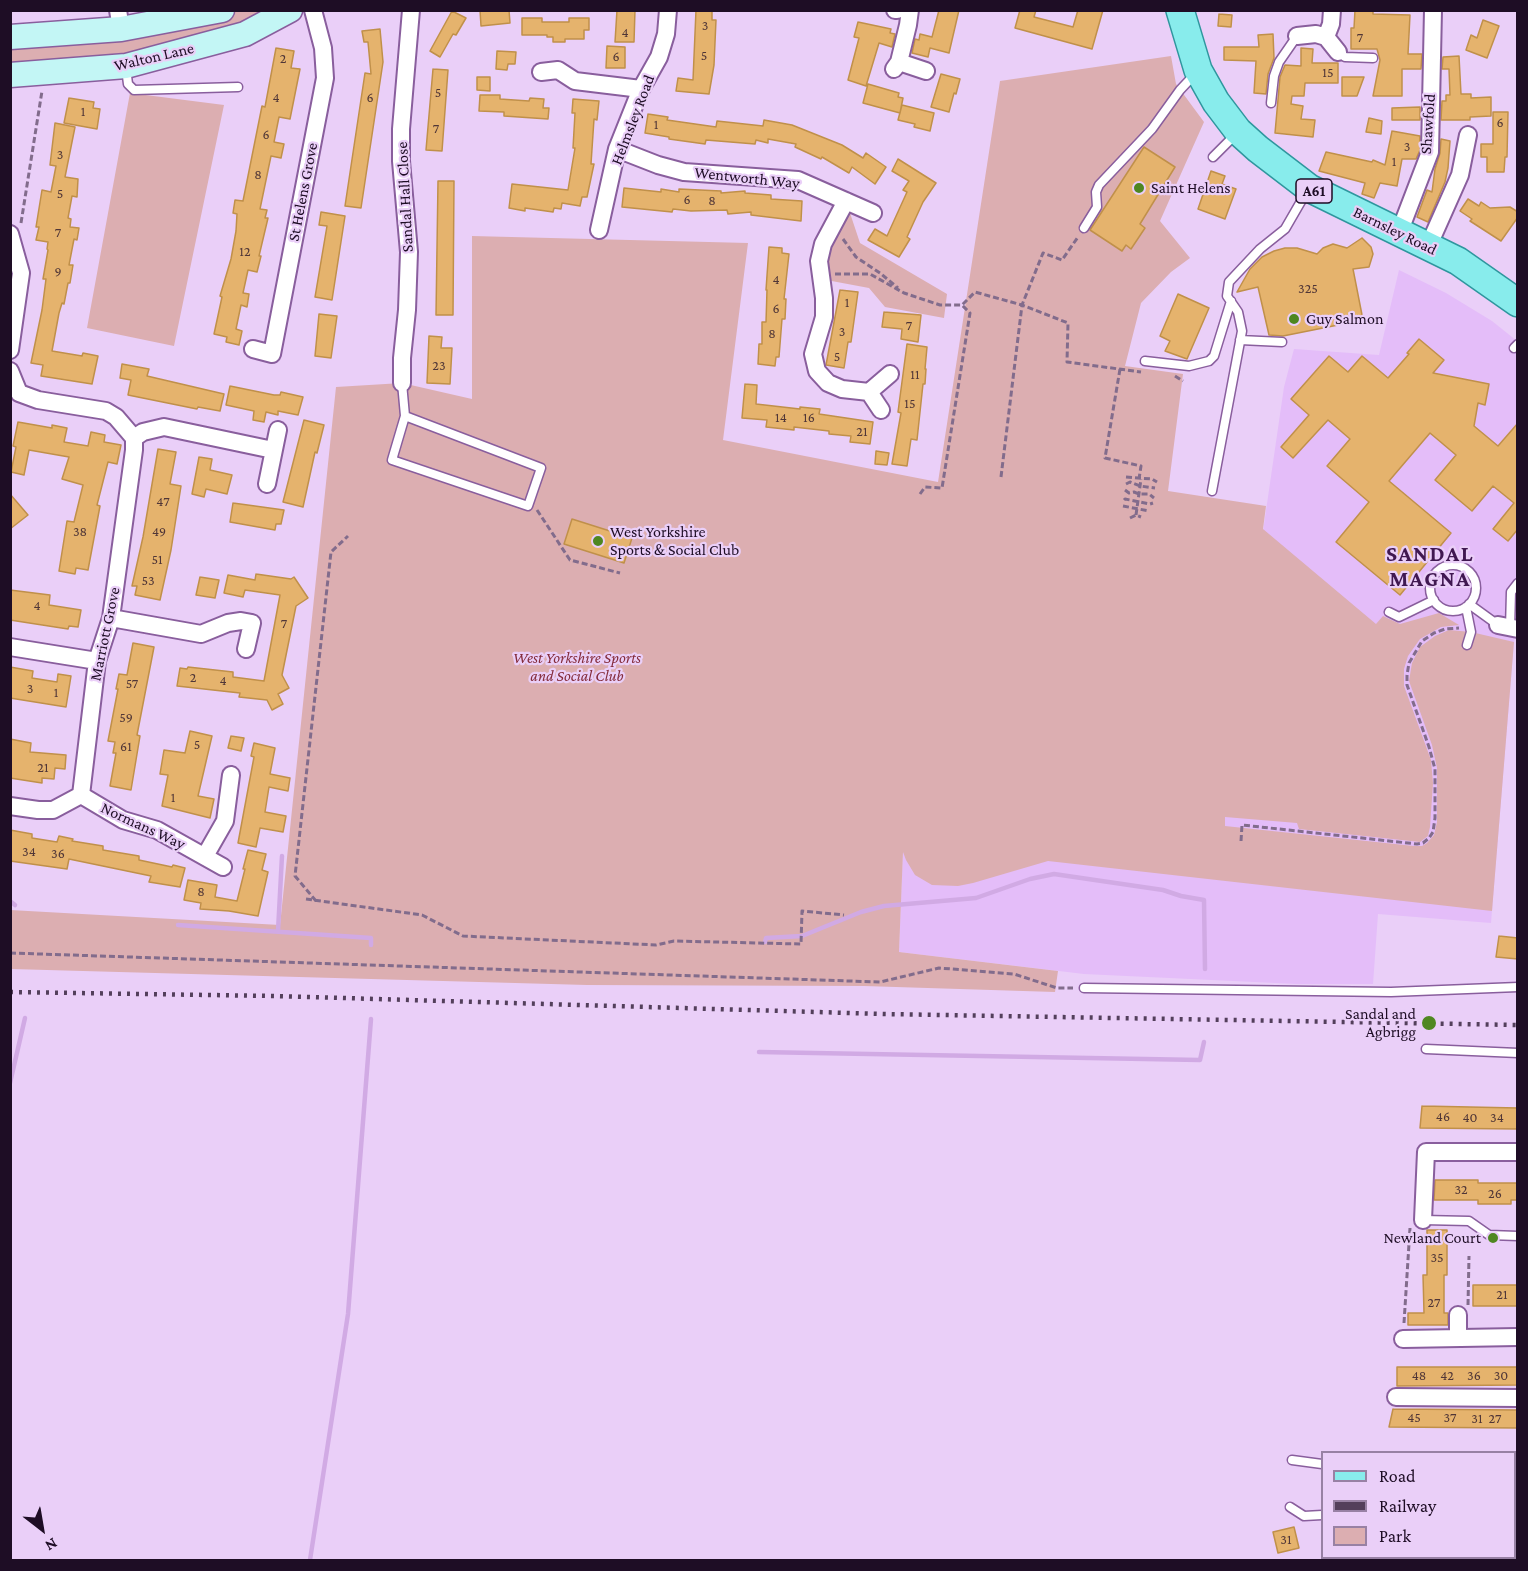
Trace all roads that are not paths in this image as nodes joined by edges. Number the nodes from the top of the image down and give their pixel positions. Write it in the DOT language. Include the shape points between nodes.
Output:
graph roads {
  1 [pos="222,10"];
  2 [pos="290,10"];
  3 [pos="313,10"];
  4 [pos="411,10"];
  5 [pos="668,10"];
  6 [pos="910,10"];
  7 [pos="1180,10"];
  8 [pos="1332,10"];
  9 [pos="1433,10"];
  10 [pos="120,20"];
  11 [pos="1297,36"];
  12 [pos="10,37"];
  13 [pos="1326,37"];
  14 [pos="1338,52"];
  15 [pos="1373,58"];
  16 [pos="126,66"];
  17 [pos="1198,70"];
  18 [pos="926,71"];
  19 [pos="542,72"];
  20 [pos="10,75"];
  21 [pos="238,87"];
  22 [pos="641,89"];
  23 [pos="1272,103"];
  24 [pos="1238,131"];
  25 [pos="1468,135"];
  26 [pos="618,149"];
  27 [pos="1213,157"];
  28 [pos="1309,188"];
  29 [pos="846,201"];
  30 [pos="873,213"];
  31 [pos="1084,228"];
  32 [pos="599,230"];
  33 [pos="15,231"];
  34 [pos="1399,233"];
  35 [pos="1428,247"];
  36 [pos="1231,301"];
  37 [pos="1518,303"];
  38 [pos="1240,340"];
  39 [pos="1282,342"];
  40 [pos="253,349"];
  41 [pos="10,350"];
  42 [pos="1145,361"];
  43 [pos="10,371"];
  44 [pos="890,374"];
  45 [pos="402,383"];
  46 [pos="869,392"];
  47 [pos="15,397"];
  48 [pos="881,410"];
  49 [pos="405,416"];
  50 [pos="278,430"];
  51 [pos="134,438"];
  52 [pos="273,450"];
  53 [pos="267,484"];
  54 [pos="1212,491"];
  55 [pos="1518,583"];
  56 [pos="1434,600"];
  57 [pos="1468,605"];
  58 [pos="1389,612"];
  59 [pos="111,618"];
  60 [pos="1508,627"];
  61 [pos="1467,645"];
  62 [pos="10,646"];
  63 [pos="246,649"];
  64 [pos="97,661"];
  65 [pos="231,774"];
  66 [pos="81,795"];
  67 [pos="10,806"];
  68 [pos="205,856"];
  69 [pos="223,867"];
  70 [pos="1518,987"];
  71 [pos="1084,988"];
  72 [pos="1426,1049"];
  73 [pos="1518,1053"];
  74 [pos="1518,1152"];
  75 [pos="1423,1220"];
  76 [pos="1518,1236"];
  77 [pos="1458,1315"];
  78 [pos="1458,1338"];
  79 [pos="1518,1338"];
  80 [pos="1403,1339"];
  81 [pos="1396,1398"];
  82 [pos="1518,1398"];
  83 [pos="1292,1461"];
  84 [pos="1321,1464"];
  85 [pos="1290,1508"];
  86 [pos="1321,1515"];
  1 -- 10 [label="street, Walton Lane"];
  2 -- 16 [label="street, Walton Lane" via="245,34"];
  3 -- 40 [label="street, St Helens Grove" via="323,48 325,78 272,354"];
  4 -- 45 [label="street, Sandal Hall Close" via="401,129 409,252"];
  5 -- 22 [label="street, Helmsley Road" via="659,57"];
  6 -- 18 [label="street" via="897,65"];
  7 -- 17 [label="main road, Barnsley Road / A61"];
  8 -- 13 [label="street"];
  9 -- 34 [label="street, Shawfold" via="1430,152"];
  10 -- 12 [label="street, Walton Lane"];
  10 -- 16 [label="street"];
  11 -- 13 [label="street" via="1307,33"];
  11 -- 23 [label="lane" via="1279,62"];
  13 -- 14 [label="street"];
  14 -- 15 [label="lane" via="1345,57"];
  16 -- 20 [label="street, Walton Lane"];
  16 -- 21 [label="lane" via="128,84 134,90"];
  17 -- 24 [label="main road, Barnsley Road / A61"];
  17 -- 31 [label="lane" via="1152,129 1099,185 1097,207"];
  19 -- 22 [label="street" via="558,70 575,81"];
  22 -- 26 [label="street, Helmsley Road"];
  24 -- 27 [label="lane"];
  24 -- 28 [label="main road, Barnsley Road / A61"];
  25 -- 35 [label="street" via="1460,175"];
  26 -- 29 [label="street, Wentworth Way" via="684,172 798,180"];
  26 -- 32 [label="street, Helmsley Road"];
  28 -- 34 [label="main road, Barnsley Road / A61"];
  28 -- 36 [label="lane" via="1285,229 1229,282 1227,296"];
  29 -- 30 [label="street, Wentworth Way"];
  29 -- 46 [label="street" via="823,244 819,261 824,317 813,354 817,370 828,382 842,389"];
  33 -- 41 [label="street" via="21,273"];
  34 -- 35 [label="main road, Barnsley Road / A61"];
  35 -- 37 [label="main road, Barnsley Road / A61" via="1458,261"];
  36 -- 38 [label="lane" via="1238,312"];
  36 -- 42 [label="lane" via="1209,361 1189,366"];
  38 -- 39 [label="lane"];
  38 -- 54 [label="lane"];
  43 -- 47 [label="street"];
  44 -- 46 [label="street"];
  45 -- 49 [label="lane"];
  46 -- 48 [label="street"];
  47 -- 51 [label="street" via="106,411"];
  49 -- 49 [label="lane" via="541,468 528,506 392,460"];
  50 -- 52 [label="street"];
  51 -- 52 [label="street" via="164,427"];
  51 -- 59 [label="street, Marriott Grove"];
  52 -- 53 [label="street"];
  55 -- 60 [label="lane" via="1511,592"];
  56 -- 57 [label="lane" via="1438,606 1452,611"];
  56 -- 57 [label="lane" via="1430,593 1432,578 1451,565 1466,569 1475,582 1474,597"];
  56 -- 58 [label="lane" via="1399,617"];
  57 -- 60 [label="lane"];
  57 -- 61 [label="lane"];
  59 -- 63 [label="street" via="201,634 228,623 252,623"];
  59 -- 64 [label="street, Marriott Grove"];
  62 -- 64 [label="street"];
  64 -- 66 [label="street, Marriott Grove"];
  65 -- 68 [label="street, Normans Way" via="225,821"];
  66 -- 67 [label="street" via="53,810"];
  66 -- 68 [label="street, Normans Way" via="123,820 157,830"];
  68 -- 69 [label="street, Normans Way"];
  70 -- 71 [label="lane" via="1391,992"];
  72 -- 73 [label="lane"];
  74 -- 75 [label="street" via="1426,1152"];
  75 -- 76 [label="lane" via="1469,1221 1489,1235"];
  77 -- 78 [label="street"];
  78 -- 79 [label="street"];
  78 -- 80 [label="street"];
  81 -- 82 [label="street"];
  83 -- 84 [label="lane"];
  85 -- 86 [label="lane" via="1304,1516"];
}
